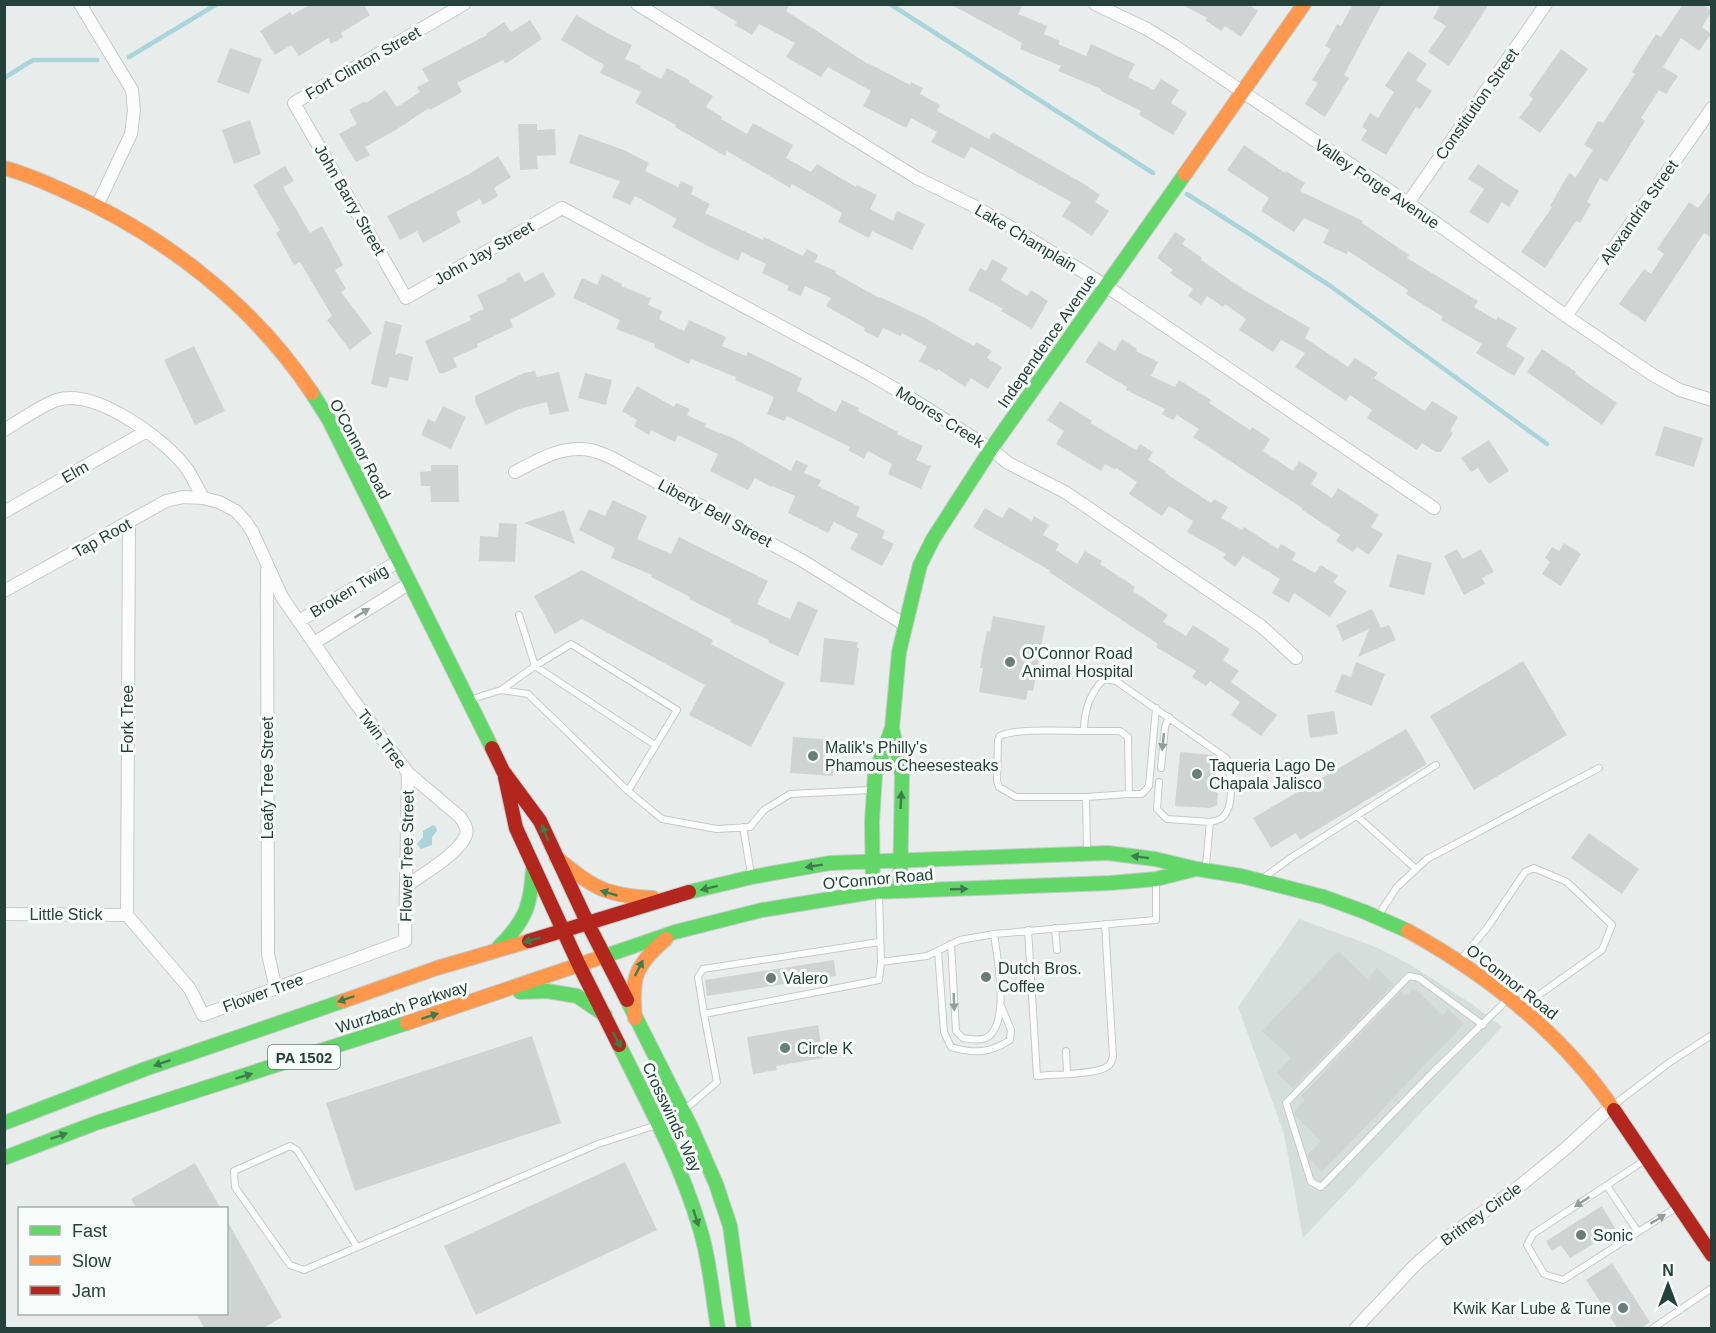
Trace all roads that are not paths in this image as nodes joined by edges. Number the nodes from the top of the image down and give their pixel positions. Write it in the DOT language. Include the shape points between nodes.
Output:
graph roads {
  1 [pos="80,4"];
  2 [pos="464,4"];
  3 [pos="637,4"];
  4 [pos="1095,4"];
  5 [pos="1304,4"];
  6 [pos="1546,4"];
  7 [pos="1241,92"];
  8 [pos="294,103"];
  9 [pos="1712,108"];
  10 [pos="4,168"];
  11 [pos="1408,203"];
  12 [pos="97,206"];
  13 [pos="562,208"];
  14 [pos="1106,286"];
  15 [pos="406,298"];
  16 [pos="1566,316"];
  17 [pos="1712,400"];
  18 [pos="4,430"];
  19 [pos="145,432"];
  20 [pos="991,449"];
  21 [pos="514,472"];
  22 [pos="202,498"];
  23 [pos="1434,508"];
  24 [pos="4,512"];
  25 [pos="129,524"];
  26 [pos="399,561"];
  27 [pos="267,566"];
  28 [pos="410,583"];
  29 [pos="4,591"];
  30 [pos="519,615"];
  31 [pos="299,621"];
  32 [pos="904,625"];
  33 [pos="314,643"];
  34 [pos="1296,658"];
  35 [pos="536,666"];
  36 [pos="501,690"];
  37 [pos="468,700"];
  38 [pos="1156,708"];
  39 [pos="1169,717"];
  40 [pos="892,729"];
  41 [pos="1084,731"];
  42 [pos="655,745"];
  43 [pos="1436,765"];
  44 [pos="1161,768"];
  45 [pos="1599,768"];
  46 [pos="503,771"];
  47 [pos="408,773"];
  48 [pos="1159,782"];
  49 [pos="874,790"];
  50 [pos="628,791"];
  51 [pos="1129,794"];
  52 [pos="1086,797"];
  53 [pos="1357,816"];
  54 [pos="1210,822"];
  55 [pos="743,827"];
  56 [pos="1087,854"];
  57 [pos="555,857"];
  58 [pos="900,859"];
  59 [pos="872,860"];
  60 [pos="533,867"];
  61 [pos="1416,869"];
  62 [pos="1201,870"];
  63 [pos="752,877"];
  64 [pos="1156,879"];
  65 [pos="1261,880"];
  66 [pos="407,886"];
  67 [pos="900,891"];
  68 [pos="876,892"];
  69 [pos="666,898"];
  70 [pos="4,914"];
  71 [pos="127,915"];
  72 [pos="1377,917"];
  73 [pos="588,924"];
  74 [pos="1104,924"];
  75 [pos="1056,928"];
  76 [pos="1028,930"];
  77 [pos="564,931"];
  78 [pos="675,932"];
  79 [pos="994,934"];
  80 [pos="405,939"];
  81 [pos="879,942"];
  82 [pos="951,944"];
  83 [pos="495,950"];
  84 [pos="1057,950"];
  85 [pos="938,951"];
  86 [pos="605,956"];
  87 [pos="1460,961"];
  88 [pos="881,962"];
  89 [pos="579,965"];
  90 [pos="276,989"];
  91 [pos="500,992"];
  92 [pos="1509,997"];
  93 [pos="1001,1006"];
  94 [pos="1522,1007"];
  95 [pos="704,1014"];
  96 [pos="605,1015"];
  97 [pos="635,1018"];
  98 [pos="1483,1024"];
  99 [pos="1712,1035"];
  100 [pos="1066,1051"];
  101 [pos="1067,1073"];
  102 [pos="1612,1106"];
  103 [pos="683,1111"];
  104 [pos="4,1123"];
  105 [pos="660,1124"];
  106 [pos="4,1158"];
  107 [pos="1648,1158"];
  108 [pos="1606,1186"];
  109 [pos="1679,1206"];
  110 [pos="1638,1232"];
  111 [pos="357,1247"];
  112 [pos="1712,1255"];
  113 [pos="1712,1288"];
  114 [pos="718,1329"];
  115 [pos="744,1329"];
  116 [pos="1356,1329"];
  117 [pos="1653,1329"];
  1 -- 12 [label="street" via="132,90 134,110 131,134"];
  2 -- 8 [label="street, Fort Clinton Street"];
  3 -- 14 [label="street, Lake Champlain" via="916,178 972,205"];
  4 -- 7 [label="street, Valley Forge Avenue" via="1147,29"];
  5 -- 7 [label="main road, Independence Avenue"];
  6 -- 11 [label="street, Constitution Street"];
  7 -- 11 [label="street, Valley Forge Avenue"];
  7 -- 14 [label="main road, Independence Avenue"];
  8 -- 15 [label="street, John Barry Street"];
  9 -- 16 [label="street, Alexandria Street"];
  10 -- 12 [label="main road, O'Connor Road"];
  11 -- 16 [label="street, Valley Forge Avenue"];
  12 -- 26 [label="main road, O'Connor Road" via="183,258 260,329 294,368 329,420"];
  13 -- 15 [label="street, John Jay Street"];
  13 -- 20 [label="street, Moores Creek" via="890,386"];
  14 -- 20 [label="main road, Independence Avenue"];
  14 -- 23 [label="street, Lake Champlain"];
  16 -- 17 [label="street, Valley Forge Avenue" via="1653,375 1680,390"];
  18 -- 19 [label="street" via="65,399 108,407"];
  19 -- 22 [label="street" via="188,470"];
  19 -- 24 [label="street, Elm"];
  20 -- 32 [label="main road, Independence Avenue" via="929,548"];
  20 -- 34 [label="street, Moores Creek" via="1008,463 1065,492 1143,545 1261,626"];
  21 -- 32 [label="street, Liberty Bell Street" via="566,450 590,450 612,458 803,561"];
  22 -- 25 [label="street, Tap Root" via="166,501"];
  22 -- 27 [label="street, Twin Tree" via="219,502 240,516 252,531"];
  25 -- 29 [label="street, Tap Root"];
  25 -- 71 [label="street, Fork Tree"];
  26 -- 28 [label="main road, O'Connor Road"];
  26 -- 31 [label="street, Broken Twig"];
  27 -- 31 [label="street, Twin Tree"];
  27 -- 90 [label="street, Leafy Tree Street" via="268,954"];
  33 -- 28 [label="street, Broken Twig, one-way"];
  28 -- 37 [label="main road, O'Connor Road"];
  30 -- 35 [label="lane"];
  31 -- 33 [label="street, Twin Tree"];
  32 -- 40 [label="main road, Independence Avenue"];
  33 -- 47 [label="street, Twin Tree"];
  35 -- 36 [label="lane"];
  35 -- 42 [label="lane"];
  35 -- 42 [label="lane" via="571,644 676,710"];
  36 -- 37 [label="lane"];
  36 -- 50 [label="lane" via="528,694"];
  37 -- 46 [label="main road, O'Connor Road"];
  38 -- 39 [label="lane"];
  38 -- 41 [label="lane" via="1116,681 1104,679 1095,688 1084,714"];
  38 -- 51 [label="lane" via="1149,786 1142,794"];
  39 -- 44 [label="lane, one-way"];
  39 -- 54 [label="lane" via="1226,758 1231,780 1228,810 1222,819"];
  40 -- 49 [label="main road, Independence Avenue" via="875,774"];
  58 -- 40 [label="main road, Independence Avenue, one-way" via="903,775"];
  41 -- 51 [label="lane" via="1120,731 1128,737"];
  41 -- 52 [label="lane" via="1005,733 998,740 997,781 999,788 1016,797"];
  42 -- 50 [label="lane"];
  43 -- 53 [label="lane"];
  45 -- 61 [label="lane" via="1427,859"];
  57 -- 46 [label="main road, O'Connor Road, one-way" via="540,821"];
  46 -- 60 [label="main road, O'Connor Road" via="516,828"];
  47 -- 66 [label="street, Flower Tree Street"];
  47 -- 66 [label="street, Twin Tree" via="460,818 467,832 455,850"];
  48 -- 54 [label="lane" via="1157,809 1167,819"];
  49 -- 55 [label="lane" via="790,794 764,810 750,827"];
  49 -- 59 [label="main road, Independence Avenue"];
  50 -- 55 [label="lane" via="662,819 717,829"];
  51 -- 52 [label="lane"];
  52 -- 56 [label="lane"];
  53 -- 61 [label="lane"];
  53 -- 65 [label="lane"];
  54 -- 62 [label="lane"];
  55 -- 63 [label="lane"];
  56 -- 58 [label="main road, O'Connor Road"];
  62 -- 56 [label="main road, O'Connor Road, one-way" via="1155,859"];
  69 -- 57 [label="main road, one-way" via="603,892"];
  57 -- 73 [label="main road, O'Connor Road"];
  58 -- 59 [label="main road, O'Connor Road"];
  58 -- 67 [label="main road, Independence Avenue"];
  59 -- 63 [label="main road, O'Connor Road, one-way"];
  59 -- 68 [label="main road, Independence Avenue"];
  60 -- 77 [label="main road, O'Connor Road"];
  60 -- 83 [label="main road" via="529,912"];
  61 -- 72 [label="lane" via="1397,887"];
  62 -- 64 [label="main road, O'Connor Road"];
  62 -- 65 [label="main road, O'Connor Road"];
  63 -- 69 [label="main road, O'Connor Road, one-way"];
  67 -- 64 [label="main road, O'Connor Road, one-way"];
  64 -- 74 [label="lane" via="1156,920"];
  65 -- 72 [label="main road, O'Connor Road"];
  66 -- 80 [label="street, Flower Tree Street"];
  67 -- 68 [label="main road, O'Connor Road"];
  68 -- 78 [label="main road, O'Connor Road" via="762,910"];
  68 -- 81 [label="lane"];
  69 -- 73 [label="main road, O'Connor Road"];
  70 -- 71 [label="street, Little Stick"];
  71 -- 90 [label="street, Flower Tree" via="190,989 203,1015"];
  72 -- 87 [label="main road, O'Connor Road"];
  73 -- 77 [label="main road, Wurzbach Parkway / PA 1502"];
  73 -- 86 [label="main road, O'Connor Road"];
  74 -- 75 [label="lane"];
  74 -- 101 [label="lane" via="1113,1058 1099,1071"];
  75 -- 76 [label="lane"];
  75 -- 84 [label="lane"];
  76 -- 79 [label="lane"];
  76 -- 101 [label="lane" via="1037,1076"];
  77 -- 83 [label="main road, Wurzbach Parkway / PA 1502, one-way"];
  77 -- 89 [label="main road, Crosswinds Way"];
  78 -- 86 [label="main road, O'Connor Road"];
  97 -- 78 [label="main road, one-way" via="632,993 636,969"];
  79 -- 82 [label="lane"];
  79 -- 93 [label="lane"];
  80 -- 90 [label="street, Flower Tree"];
  81 -- 88 [label="lane"];
  81 -- 95 [label="lane" via="704,969 698,977"];
  82 -- 85 [label="lane"];
  82 -- 93 [label="lane, one-way" via="956,1031 963,1038 986,1038 996,1028"];
  83 -- 104 [label="main road, Wurzbach Parkway / PA 1502, one-way" via="145,1069"];
  85 -- 88 [label="lane"];
  85 -- 93 [label="lane" via="944,1032 951,1047 986,1052 1010,1040 1011,1030"];
  86 -- 89 [label="main road, Wurzbach Parkway / PA 1502"];
  86 -- 97 [label="main road, Crosswinds Way"];
  87 -- 92 [label="main road, O'Connor Road"];
  87 -- 94 [label="lane" via="1525,872 1534,868 1567,882 1612,925 1602,950"];
  88 -- 95 [label="lane" via="879,980 873,982"];
  89 -- 91 [label="main road, Wurzbach Parkway / PA 1502"];
  89 -- 96 [label="main road, Crosswinds Way"];
  91 -- 96 [label="main road" via="547,991 577,996"];
  106 -- 91 [label="main road, Wurzbach Parkway / PA 1502, one-way" via="96,1123"];
  92 -- 94 [label="main road, O'Connor Road"];
  92 -- 98 [label="lane"];
  94 -- 102 [label="main road, O'Connor Road" via="1553,1036"];
  95 -- 103 [label="lane" via="717,1082"];
  96 -- 105 [label="main road, Crosswinds Way, one-way"];
  97 -- 103 [label="main road, Crosswinds Way"];
  98 -- 98 [label="lane" via="1321,1187 1311,1182 1286,1103 1409,976 1419,978"];
  99 -- 102 [label="lane"];
  100 -- 101 [label="lane"];
  102 -- 107 [label="main road, O'Connor Road"];
  102 -- 116 [label="street, Britney Circle" via="1516,1189 1437,1245"];
  103 -- 105 [label="lane"];
  103 -- 115 [label="main road, Crosswinds Way" via="730,1226"];
  105 -- 111 [label="lane" via="598,1144"];
  105 -- 114 [label="main road, Crosswinds Way, one-way" via="701,1231"];
  107 -- 108 [label="lane"];
  107 -- 109 [label="main road, O'Connor Road"];
  108 -- 110 [label="lane"];
  108 -- 110 [label="lane, one-way" via="1533,1234 1527,1245 1544,1274 1563,1280"];
  110 -- 109 [label="lane, one-way"];
  109 -- 112 [label="main road, O'Connor Road"];
  111 -- 111 [label="lane" via="304,1270 290,1264 235,1187 234,1171 290,1146 297,1150"];
  113 -- 117 [label="lane"];
}
